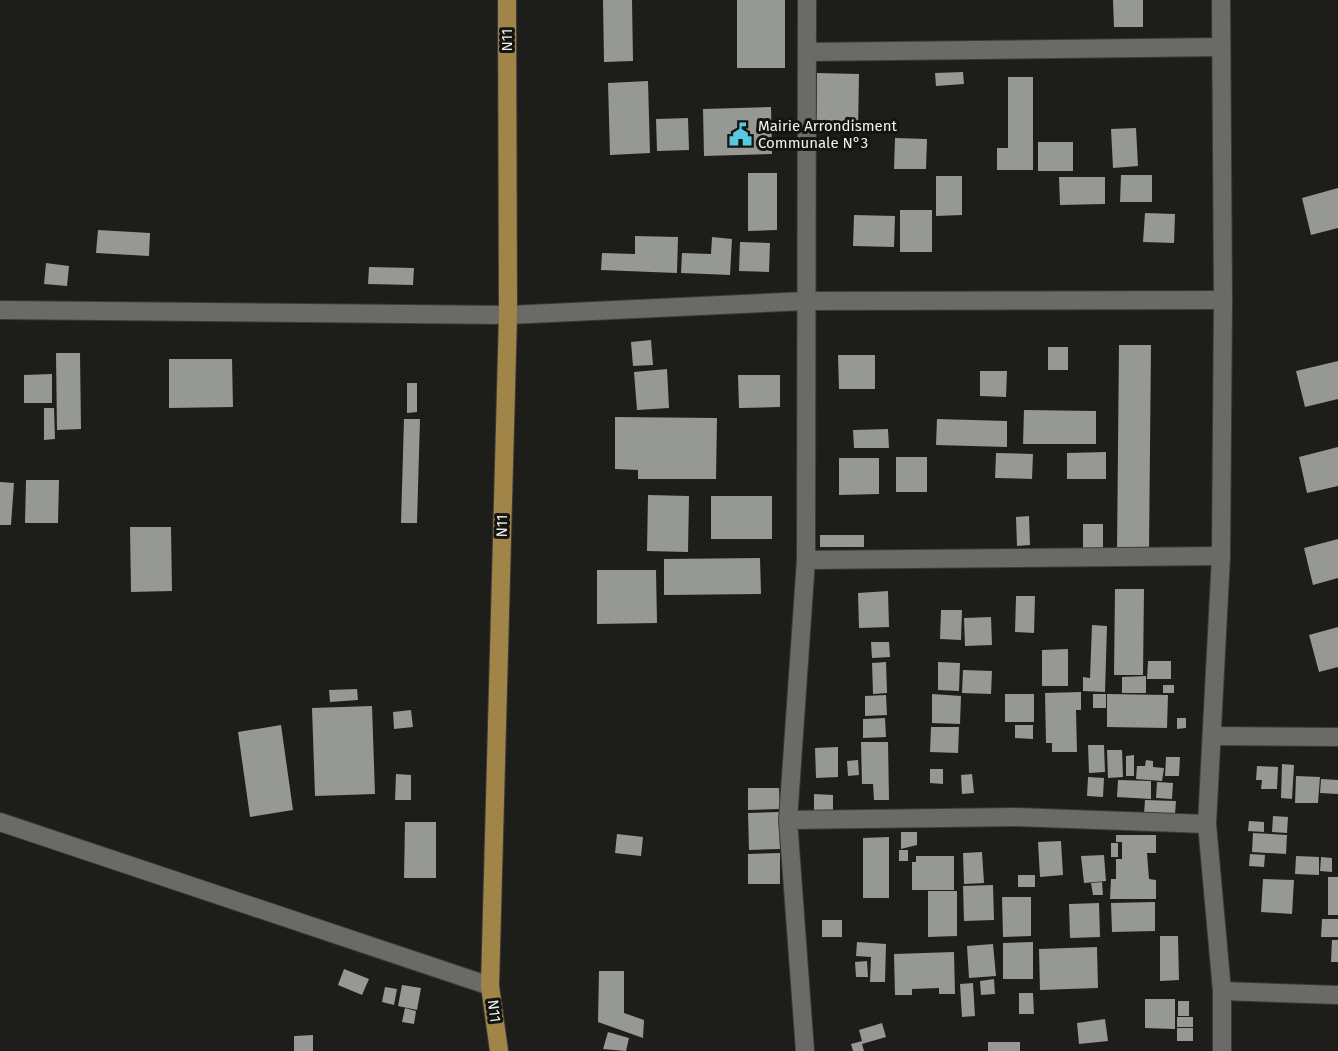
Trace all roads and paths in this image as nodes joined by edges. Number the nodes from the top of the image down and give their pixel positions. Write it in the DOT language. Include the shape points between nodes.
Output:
graph roads {
  1 [pos="507,0"];
  2 [pos="807,0"];
  3 [pos="1221,0"];
  4 [pos="1221,47"];
  5 [pos="807,52"];
  6 [pos="1223,300"];
  7 [pos="806,301"];
  8 [pos="0,310"];
  9 [pos="508,315"];
  10 [pos="1221,556"];
  11 [pos="806,560"];
  12 [pos="1212,736"];
  13 [pos="1338,737"];
  14 [pos="788,820"];
  15 [pos="0,822"];
  16 [pos="1207,824"];
  17 [pos="490,986"];
  18 [pos="1222,991"];
  19 [pos="1338,995"];
  20 [pos="499,1051"];
  21 [pos="805,1051"];
  22 [pos="1222,1051"];
  1 -- 9 [label="main road, N11"];
  2 -- 5 [label="street"];
  3 -- 4 [label="street"];
  4 -- 5 [label="street"];
  4 -- 6 [label="street"];
  5 -- 7 [label="street"];
  6 -- 7 [label="street"];
  6 -- 10 [label="street"];
  7 -- 9 [label="street"];
  7 -- 11 [label="street"];
  8 -- 9 [label="street"];
  9 -- 17 [label="main road, N11"];
  10 -- 11 [label="street"];
  10 -- 12 [label="street"];
  11 -- 14 [label="street"];
  12 -- 13 [label="street"];
  12 -- 16 [label="street"];
  14 -- 16 [label="street" via="1016,817"];
  14 -- 21 [label="street"];
  15 -- 17 [label="street"];
  16 -- 18 [label="street"];
  17 -- 20 [label="main road, N11"];
  18 -- 19 [label="street"];
  18 -- 22 [label="street"];
}
